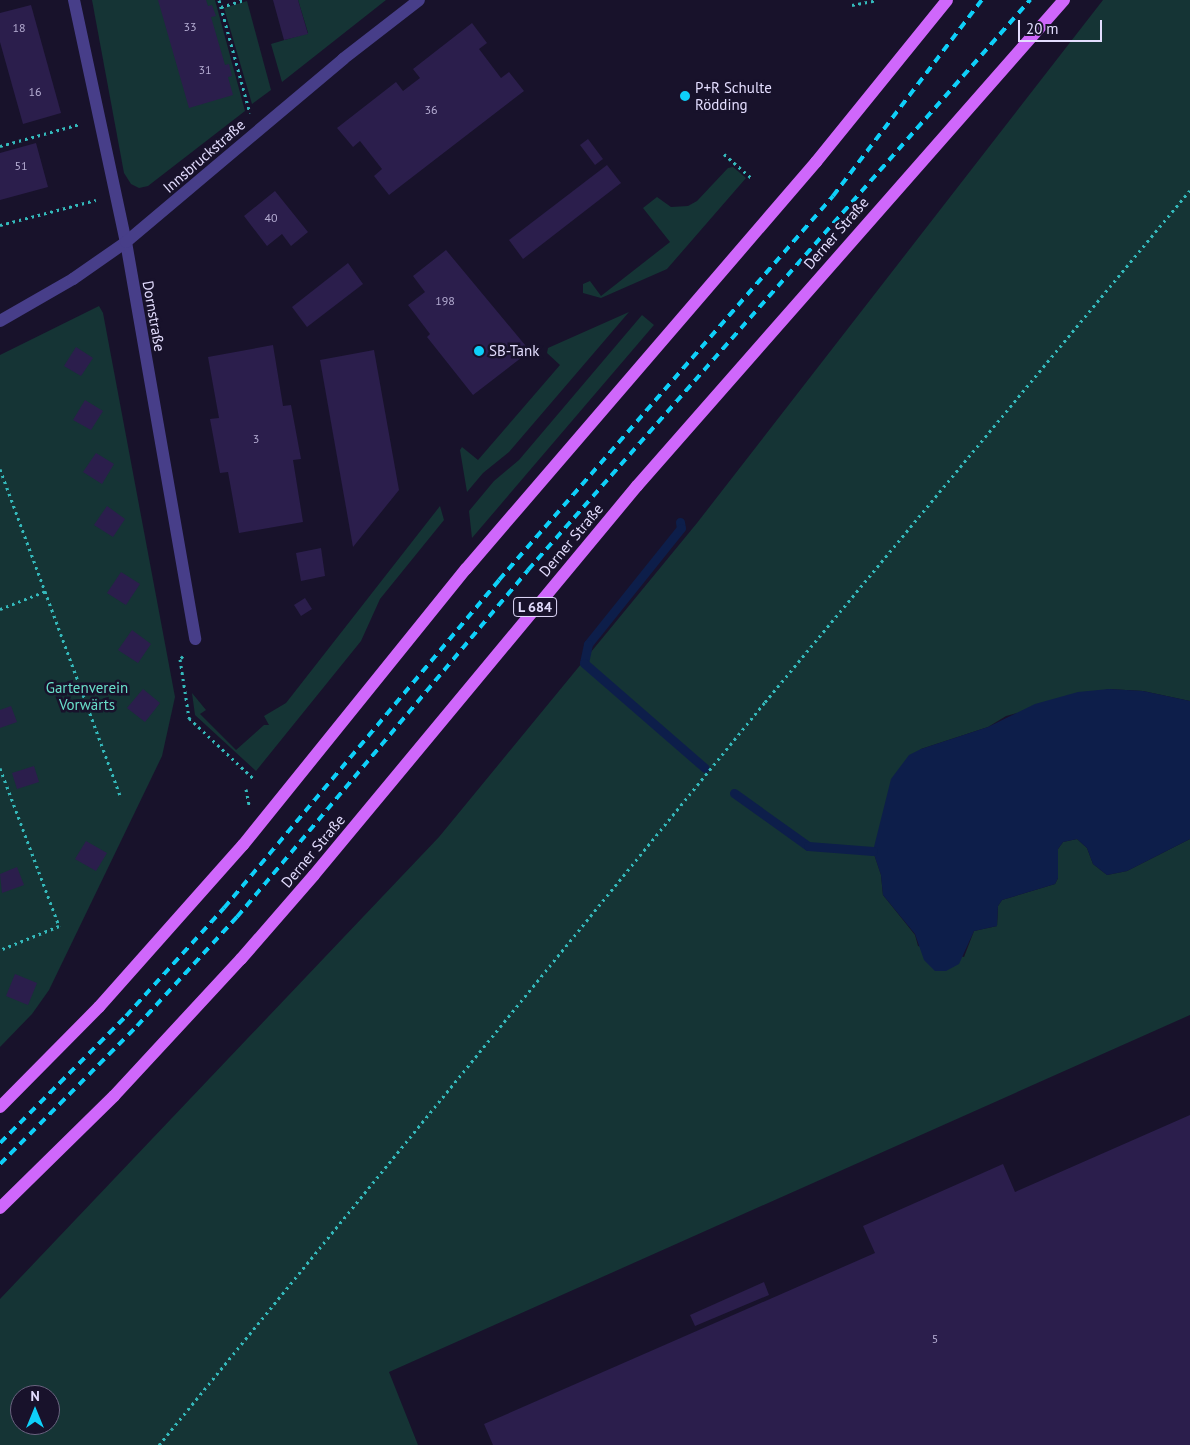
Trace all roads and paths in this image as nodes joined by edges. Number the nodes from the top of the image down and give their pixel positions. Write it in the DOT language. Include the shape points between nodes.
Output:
graph roads {
  1 [pos="74,0"];
  2 [pos="218,0"];
  3 [pos="244,0"];
  4 [pos="419,0"];
  5 [pos="878,0"];
  6 [pos="947,0"];
  7 [pos="1064,0"];
  8 [pos="852,5"];
  9 [pos="220,7"];
  10 [pos="83,123"];
  11 [pos="255,132"];
  12 [pos="0,146"];
  13 [pos="724,154"];
  14 [pos="752,178"];
  15 [pos="1190,190"];
  16 [pos="98,200"];
  17 [pos="0,225"];
  18 [pos="126,242"];
  19 [pos="0,321"];
  20 [pos="0,469"];
  21 [pos="46,591"];
  22 [pos="0,609"];
  23 [pos="195,639"];
  24 [pos="0,768"];
  25 [pos="254,779"];
  26 [pos="246,789"];
  27 [pos="120,795"];
  28 [pos="250,808"];
  29 [pos="0,950"];
  30 [pos="0,1108"];
  31 [pos="0,1208"];
  32 [pos="159,1445"];
  1 -- 18 [label="street, Dornstraße"];
  2 -- 9 [label="path"];
  3 -- 9 [label="path"];
  4 -- 11 [label="street, Innsbruckstraße"];
  5 -- 8 [label="path"];
  6 -- 30 [label="main road" via="816,162 466,569 243,844 99,1007"];
  7 -- 31 [label="main road, Derner Straße / L 684" via="650,472 241,959 114,1096"];
  9 -- 11 [label="path"];
  10 -- 12 [label="path"];
  11 -- 18 [label="street, Innsbruckstraße"];
  13 -- 14 [label="path"];
  15 -- 32 [label="path" via="771,694"];
  16 -- 17 [label="path"];
  18 -- 19 [label="street, Innsbruckstraße" via="73,279"];
  18 -- 23 [label="street, Dornstraße"];
  20 -- 21 [label="path"];
  21 -- 22 [label="path"];
  21 -- 27 [label="path"];
  23 -- 25 [label="path" via="180,659 189,718"];
  24 -- 29 [label="path" via="59,926"];
  26 -- 28 [label="path"];
}
